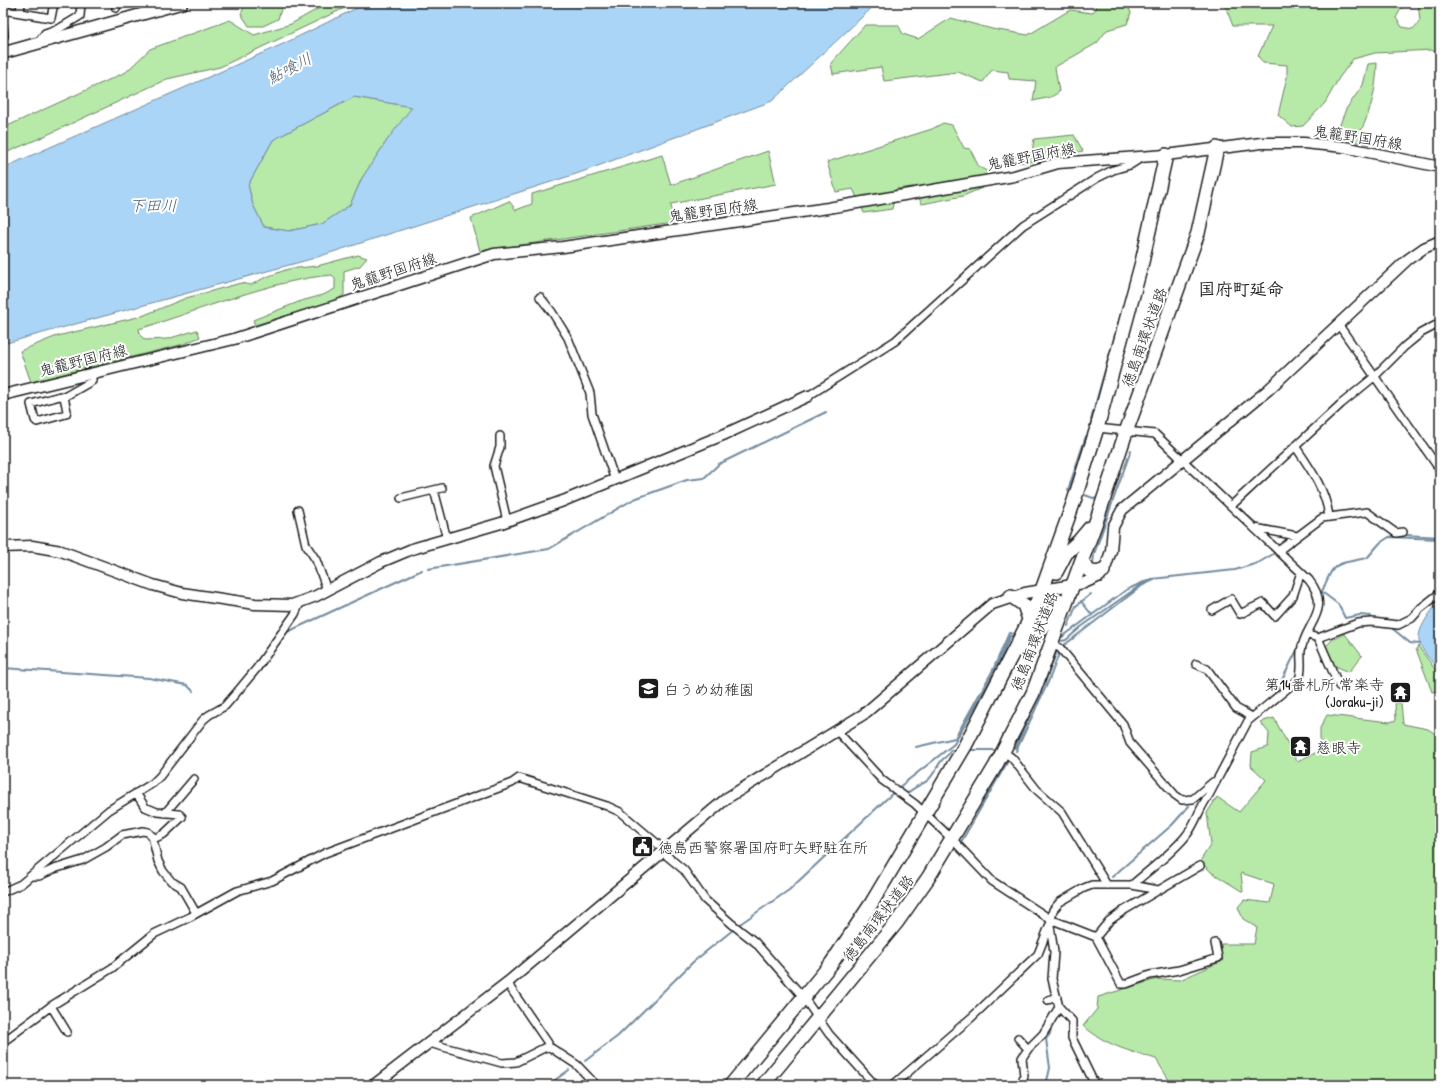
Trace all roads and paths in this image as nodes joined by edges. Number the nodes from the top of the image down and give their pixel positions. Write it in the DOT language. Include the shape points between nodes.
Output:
graph roads {
  1 [pos="21,3"];
  2 [pos="54,3"];
  3 [pos="81,3"];
  4 [pos="182,3"];
  5 [pos="3,10"];
  6 [pos="20,13"];
  7 [pos="3,25"];
  8 [pos="4,36"];
  9 [pos="38,43"];
  10 [pos="3,53"];
  11 [pos="1217,148"];
  12 [pos="1166,155"];
  13 [pos="1142,157"];
  14 [pos="1440,167"];
  15 [pos="1440,241"];
  16 [pos="540,297"];
  17 [pos="1440,323"];
  18 [pos="1338,324"];
  19 [pos="92,374"];
  20 [pos="1374,377"];
  21 [pos="3,395"];
  22 [pos="808,396"];
  23 [pos="64,397"];
  24 [pos="1097,428"];
  25 [pos="1126,432"];
  26 [pos="500,436"];
  27 [pos="1295,446"];
  28 [pos="1183,462"];
  29 [pos="1440,470"];
  30 [pos="615,480"];
  31 [pos="442,488"];
  32 [pos="434,490"];
  33 [pos="402,498"];
  34 [pos="1231,506"];
  35 [pos="298,510"];
  36 [pos="1329,517"];
  37 [pos="1097,519"];
  38 [pos="507,521"];
  39 [pos="1255,528"];
  40 [pos="1402,532"];
  41 [pos="1297,536"];
  42 [pos="447,539"];
  43 [pos="3,548"];
  44 [pos="1278,551"];
  45 [pos="1082,560"];
  46 [pos="1103,571"];
  47 [pos="1301,572"];
  48 [pos="1072,585"];
  49 [pos="327,590"];
  50 [pos="1042,590"];
  51 [pos="1440,593"];
  52 [pos="1011,596"];
  53 [pos="300,603"];
  54 [pos="1212,610"];
  55 [pos="1029,619"];
  56 [pos="1308,635"];
  57 [pos="1318,638"];
  58 [pos="1051,644"];
  59 [pos="1010,657"];
  60 [pos="1196,664"];
  61 [pos="1339,686"];
  62 [pos="1252,717"];
  63 [pos="837,731"];
  64 [pos="1003,751"];
  65 [pos="194,779"];
  66 [pos="1216,779"];
  67 [pos="136,793"];
  68 [pos="165,812"];
  69 [pos="924,814"];
  70 [pos="153,839"];
  71 [pos="953,840"];
  72 [pos="663,850"];
  73 [pos="1200,866"];
  74 [pos="31,876"];
  75 [pos="1107,885"];
  76 [pos="1132,885"];
  77 [pos="1158,890"];
  78 [pos="3,892"];
  79 [pos="196,913"];
  80 [pos="1050,922"];
  81 [pos="1096,937"];
  82 [pos="1215,943"];
  83 [pos="508,982"];
  84 [pos="1057,997"];
  85 [pos="804,998"];
  86 [pos="1048,1000"];
  87 [pos="51,1006"];
  88 [pos="1058,1007"];
  89 [pos="817,1019"];
  90 [pos="67,1032"];
  91 [pos="1018,1038"];
  92 [pos="3,1042"];
  93 [pos="429,1043"];
  94 [pos="548,1046"];
  95 [pos="1028,1049"];
  96 [pos="374,1085"];
  97 [pos="596,1085"];
  98 [pos="731,1085"];
  99 [pos="763,1085"];
  100 [pos="875,1085"];
  101 [pos="893,1085"];
  102 [pos="1021,1085"];
  103 [pos="1095,1085"];
  1 -- 6 [label="street"];
  2 -- 6 [label="street" via="51,18"];
  3 -- 9 [label="street" via="80,16 60,28 45,33"];
  4 -- 9 [label="main road"];
  5 -- 6 [label="street"];
  7 -- 8 [label="street"];
  9 -- 10 [label="main road"];
  11 -- 12 [label="street, 鬼籠野国府線"];
  11 -- 14 [label="street, 鬼籠野国府線" via="1261,143 1304,143 1344,147"];
  11 -- 25 [label="highway, 徳島南環状道路" via="1198,233"];
  12 -- 13 [label="street, 鬼籠野国府線"];
  12 -- 24 [label="highway, 徳島南環状道路" via="1142,262"];
  13 -- 19 [label="street, 鬼籠野国府線" via="1058,163 1014,176 828,208 563,247 494,254 234,339"];
  13 -- 22 [label="street" via="1130,165 1097,178 1023,225 895,341"];
  15 -- 18 [label="street" via="1416,253"];
  16 -- 30 [label="street" via="568,338 590,394 592,414"];
  17 -- 20 [label="street" via="1421,333 1405,346"];
  18 -- 20 [label="street"];
  18 -- 28 [label="street" via="1268,390"];
  19 -- 21 [label="street, 鬼籠野国府線"];
  19 -- 23 [label="street" via="92,381"];
  20 -- 27 [label="street"];
  20 -- 29 [label="street"];
  22 -- 30 [label="street"];
  23 -- 23 [label="street" via="31,404 35,420 37,422 66,414"];
  24 -- 25 [label="street"];
  24 -- 50 [label="highway, 徳島南環状道路"];
  25 -- 28 [label="street" via="1156,434"];
  25 -- 37 [label="highway, 徳島南環状道路"];
  26 -- 38 [label="street" via="500,448 494,466"];
  27 -- 34 [label="street"];
  27 -- 36 [label="street" via="1327,501"];
  28 -- 34 [label="street"];
  28 -- 46 [label="street" via="1122,510 1113,527 1111,551"];
  30 -- 38 [label="street"];
  31 -- 32 [label="street"];
  32 -- 33 [label="street"];
  32 -- 42 [label="street"];
  34 -- 39 [label="street"];
  35 -- 49 [label="street" via="306,545 316,560"];
  36 -- 40 [label="street" via="1368,512 1396,533"];
  36 -- 41 [label="street" via="1322,518"];
  37 -- 45 [label="highway, 徳島南環状道路"];
  37 -- 50 [label="highway" via="1079,542 1066,553 1055,574"];
  38 -- 42 [label="street"];
  39 -- 41 [label="street"];
  39 -- 44 [label="street"];
  41 -- 44 [label="street"];
  42 -- 49 [label="street" via="412,549 381,562"];
  43 -- 53 [label="street" via="32,546 56,550 182,593 272,606"];
  44 -- 47 [label="street"];
  45 -- 46 [label="highway" via="1090,572 1095,574"];
  45 -- 48 [label="highway, 徳島南環状道路"];
  46 -- 48 [label="street" via="1093,580"];
  47 -- 54 [label="street" via="1293,596 1274,616 1263,603 1240,614 1231,599"];
  47 -- 56 [label="street" via="1313,585 1318,601 1318,612"];
  48 -- 50 [label="street"];
  48 -- 58 [label="highway, 徳島南環状道路"];
  48 -- 59 [label="highway" via="1059,600 1048,620"];
  49 -- 53 [label="street"];
  50 -- 52 [label="street"];
  50 -- 55 [label="highway, 徳島南環状道路"];
  51 -- 57 [label="street" via="1412,618 1398,625 1358,623"];
  52 -- 55 [label="highway" via="1024,605"];
  52 -- 63 [label="street" via="992,604 864,714"];
  53 -- 67 [label="street" via="257,668 225,706 208,715 160,776"];
  55 -- 59 [label="highway, 徳島南環状道路"];
  56 -- 57 [label="street"];
  56 -- 62 [label="street" via="1301,650 1302,670 1299,678"];
  57 -- 61 [label="street"];
  58 -- 64 [label="highway, 徳島南環状道路" via="1032,693"];
  58 -- 66 [label="street" via="1060,648 1123,724 1130,743 1175,795 1182,800 1193,799"];
  59 -- 69 [label="highway, 徳島南環状道路" via="965,746"];
  60 -- 62 [label="street" via="1207,669 1236,708"];
  62 -- 66 [label="street"];
  63 -- 69 [label="street" via="882,780"];
  63 -- 72 [label="street" via="727,798"];
  64 -- 71 [label="highway, 徳島南環状道路"];
  64 -- 75 [label="street" via="1012,758 1037,790 1062,812"];
  65 -- 68 [label="street"];
  66 -- 76 [label="street" via="1209,795 1202,803 1195,822 1184,838"];
  67 -- 68 [label="street" via="145,807"];
  67 -- 74 [label="street" via="109,810"];
  68 -- 70 [label="street" via="179,814 182,817 164,834"];
  69 -- 71 [label="street"];
  69 -- 85 [label="highway, 徳島南環状道路" via="866,911 831,964"];
  70 -- 74 [label="street" via="148,832 143,831 122,835 106,848 83,860 39,876"];
  70 -- 79 [label="street" via="163,871 171,881 181,887"];
  71 -- 80 [label="street" via="992,881"];
  71 -- 89 [label="highway, 徳島南環状道路" via="897,922"];
  72 -- 79 [label="street" via="620,812 519,778 512,783 325,853 272,881 236,891"];
  72 -- 83 [label="street"];
  72 -- 85 [label="street" via="684,870 705,900 755,942"];
  73 -- 77 [label="street"];
  74 -- 78 [label="street"];
  75 -- 76 [label="street"];
  75 -- 80 [label="street" via="1084,888 1066,898 1056,905"];
  76 -- 77 [label="street"];
  77 -- 81 [label="street" via="1109,921"];
  79 -- 87 [label="street" via="154,934 112,968"];
  80 -- 81 [label="street"];
  80 -- 84 [label="street" via="1054,952 1053,985"];
  80 -- 101 [label="street" via="1038,954 972,1017"];
  81 -- 82 [label="street" via="1121,984 1218,958"];
  83 -- 93 [label="street"];
  83 -- 94 [label="street" via="548,1042"];
  84 -- 86 [label="street"];
  84 -- 88 [label="street"];
  85 -- 89 [label="street"];
  85 -- 98 [label="highway, 徳島南環状道路"];
  87 -- 90 [label="street"];
  87 -- 92 [label="street"];
  88 -- 95 [label="street" via="1042,1034"];
  88 -- 103 [label="street" via="1072,1021 1072,1038"];
  89 -- 99 [label="highway, 徳島南環状道路"];
  89 -- 100 [label="street"];
  91 -- 95 [label="street"];
  93 -- 94 [label="street" via="502,1063 516,1062"];
  93 -- 96 [label="street"];
  94 -- 97 [label="street" via="577,1065"];
  95 -- 102 [label="street" via="1022,1058 1024,1076"];
}
